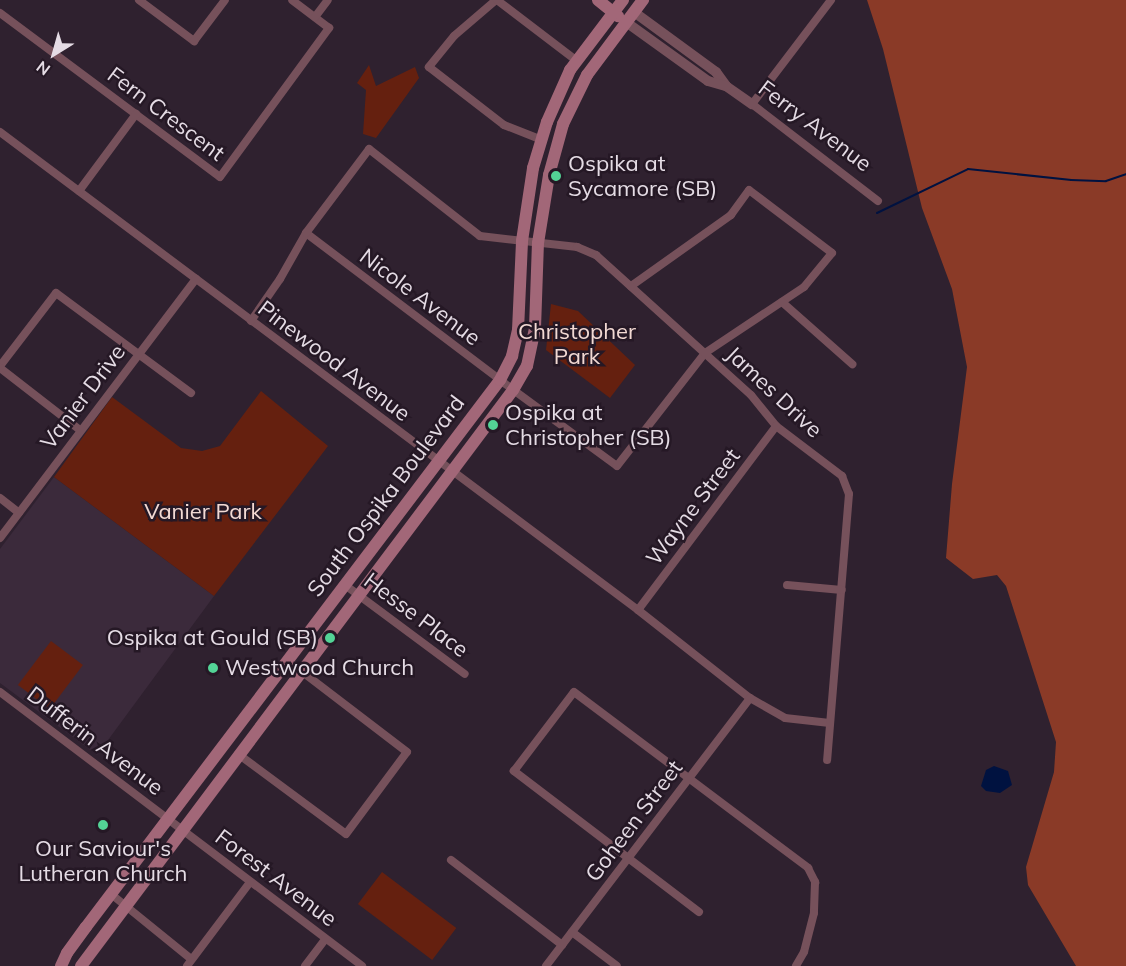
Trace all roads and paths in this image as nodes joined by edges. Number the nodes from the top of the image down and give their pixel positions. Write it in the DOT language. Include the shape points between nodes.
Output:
graph roads {
  1 [pos="139,0"];
  2 [pos="225,0"];
  3 [pos="291,0"];
  4 [pos="328,0"];
  5 [pos="497,0"];
  6 [pos="598,0"];
  7 [pos="643,0"];
  8 [pos="831,0"];
  9 [pos="621,1"];
  10 [pos="614,12"];
  11 [pos="0,13"];
  12 [pos="315,17"];
  13 [pos="630,17"];
  14 [pos="577,61"];
  15 [pos="752,104"];
  16 [pos="136,114"];
  17 [pos="0,132"];
  18 [pos="542,140"];
  19 [pos="79,191"];
  20 [pos="878,201"];
  21 [pos="306,233"];
  22 [pos="522,241"];
  23 [pos="538,243"];
  24 [pos="196,279"];
  25 [pos="631,286"];
  26 [pos="782,302"];
  27 [pos="251,321"];
  28 [pos="705,353"];
  29 [pos="139,354"];
  30 [pos="852,364"];
  31 [pos="0,367"];
  32 [pos="500,380"];
  33 [pos="513,390"];
  34 [pos="190,393"];
  35 [pos="776,426"];
  36 [pos="80,430"];
  37 [pos="439,462"];
  38 [pos="452,471"];
  39 [pos="0,498"];
  40 [pos="19,513"];
  41 [pos="0,538"];
  42 [pos="345,585"];
  43 [pos="787,585"];
  44 [pos="842,590"];
  45 [pos="359,595"];
  46 [pos="638,610"];
  47 [pos="288,660"];
  48 [pos="301,671"];
  49 [pos="465,674"];
  50 [pos="0,692"];
  51 [pos="750,698"];
  52 [pos="830,723"];
  53 [pos="238,754"];
  54 [pos="828,760"];
  55 [pos="689,778"];
  56 [pos="168,819"];
  57 [pos="182,830"];
  58 [pos="628,859"];
  59 [pos="451,860"];
  60 [pos="250,882"];
  61 [pos="111,894"];
  62 [pos="125,905"];
  63 [pos="699,912"];
  64 [pos="572,932"];
  65 [pos="325,939"];
  66 [pos="562,945"];
  67 [pos="189,962"];
  68 [pos="61,966"];
  69 [pos="81,966"];
  70 [pos="305,966"];
  71 [pos="362,966"];
  72 [pos="546,966"];
  73 [pos="617,966"];
  74 [pos="796,966"];
  1 -- 2 [label="street" via="194,41"];
  3 -- 12 [label="street"];
  4 -- 12 [label="street"];
  5 -- 14 [label="street"];
  5 -- 18 [label="street" via="454,36 429,67 504,124"];
  6 -- 10 [label="main road, Ferry Avenue"];
  7 -- 13 [label="main road, South Ospika Boulevard"];
  8 -- 15 [label="street"];
  9 -- 10 [label="main road, South Ospika Boulevard"];
  9 -- 13 [label="main road, Ferry Avenue"];
  10 -- 13 [label="main road, Ferry Avenue"];
  10 -- 14 [label="main road, South Ospika Boulevard"];
  11 -- 16 [label="street, Fern Crescent"];
  12 -- 16 [label="street, Fern Crescent" via="329,28 220,177"];
  13 -- 15 [label="street, Ferry Avenue" via="708,81 726,86"];
  13 -- 23 [label="main road, South Ospika Boulevard" via="587,75 563,124 549,175"];
  14 -- 18 [label="main road, South Ospika Boulevard"];
  15 -- 20 [label="street, Ferry Avenue"];
  16 -- 19 [label="street"];
  17 -- 19 [label="street, Pinewood Avenue"];
  18 -- 22 [label="main road, South Ospika Boulevard" via="533,168"];
  19 -- 24 [label="street, Pinewood Avenue"];
  21 -- 22 [label="street, James Drive" via="369,149 480,236"];
  21 -- 27 [label="street"];
  21 -- 32 [label="street, Nicole Avenue"];
  22 -- 23 [label="street, James Drive"];
  22 -- 32 [label="main road, South Ospika Boulevard" via="518,330 512,356"];
  23 -- 25 [label="street, James Drive" via="577,247 596,255"];
  23 -- 33 [label="main road, South Ospika Boulevard" via="535,328 527,366"];
  24 -- 27 [label="street, Pinewood Avenue"];
  24 -- 29 [label="street, Vanier Drive"];
  25 -- 26 [label="street" via="731,215 749,190 832,253 804,287"];
  25 -- 28 [label="street, James Drive"];
  26 -- 28 [label="street"];
  26 -- 30 [label="street"];
  27 -- 37 [label="street, Pinewood Avenue"];
  28 -- 33 [label="street, Nicole Avenue" via="617,466"];
  28 -- 35 [label="street, James Drive" via="751,395"];
  29 -- 31 [label="street" via="56,293"];
  29 -- 34 [label="street"];
  29 -- 36 [label="street, Vanier Drive"];
  31 -- 36 [label="street"];
  32 -- 33 [label="street, Nicole Avenue"];
  32 -- 37 [label="main road, South Ospika Boulevard"];
  33 -- 38 [label="main road, South Ospika Boulevard"];
  35 -- 44 [label="street, James Drive" via="842,476 849,494"];
  35 -- 46 [label="street, Wayne Street"];
  36 -- 40 [label="street, Vanier Drive"];
  37 -- 38 [label="street, Pinewood Avenue"];
  37 -- 42 [label="main road, South Ospika Boulevard"];
  38 -- 45 [label="main road, South Ospika Boulevard"];
  38 -- 46 [label="street, Pinewood Avenue"];
  39 -- 40 [label="street"];
  40 -- 41 [label="street, Vanier Drive"];
  42 -- 45 [label="street, Hesse Place"];
  42 -- 47 [label="main road, South Ospika Boulevard"];
  43 -- 44 [label="street"];
  44 -- 52 [label="street, James Drive"];
  45 -- 48 [label="main road, South Ospika Boulevard"];
  45 -- 49 [label="street, Hesse Place"];
  46 -- 51 [label="street, Pinewood Avenue"];
  47 -- 48 [label="street"];
  47 -- 56 [label="main road, South Ospika Boulevard"];
  48 -- 53 [label="main road, South Ospika Boulevard"];
  48 -- 53 [label="street" via="407,752 346,834"];
  50 -- 56 [label="street, Dufferin Avenue"];
  51 -- 52 [label="street, Pinewood Avenue" via="785,718"];
  51 -- 55 [label="street, Goheen Street"];
  52 -- 54 [label="street, James Drive"];
  53 -- 57 [label="main road, South Ospika Boulevard"];
  55 -- 58 [label="street, Goheen Street"];
  55 -- 58 [label="street" via="574,692 514,771"];
  55 -- 74 [label="street" via="808,868 815,882 814,913 804,952"];
  56 -- 57 [label="street, Forest Avenue"];
  56 -- 61 [label="main road, South Ospika Boulevard"];
  57 -- 60 [label="street, Forest Avenue"];
  57 -- 62 [label="main road, South Ospika Boulevard"];
  58 -- 63 [label="street"];
  58 -- 64 [label="street, Goheen Street"];
  59 -- 66 [label="street"];
  60 -- 65 [label="street, Forest Avenue"];
  60 -- 67 [label="street"];
  61 -- 62 [label="street"];
  61 -- 68 [label="main road, South Ospika Boulevard"];
  62 -- 67 [label="street"];
  62 -- 69 [label="main road, South Ospika Boulevard"];
  64 -- 66 [label="street, Goheen Street"];
  64 -- 73 [label="street"];
  65 -- 70 [label="street"];
  65 -- 71 [label="street, Forest Avenue"];
  66 -- 72 [label="street, Goheen Street"];
}
